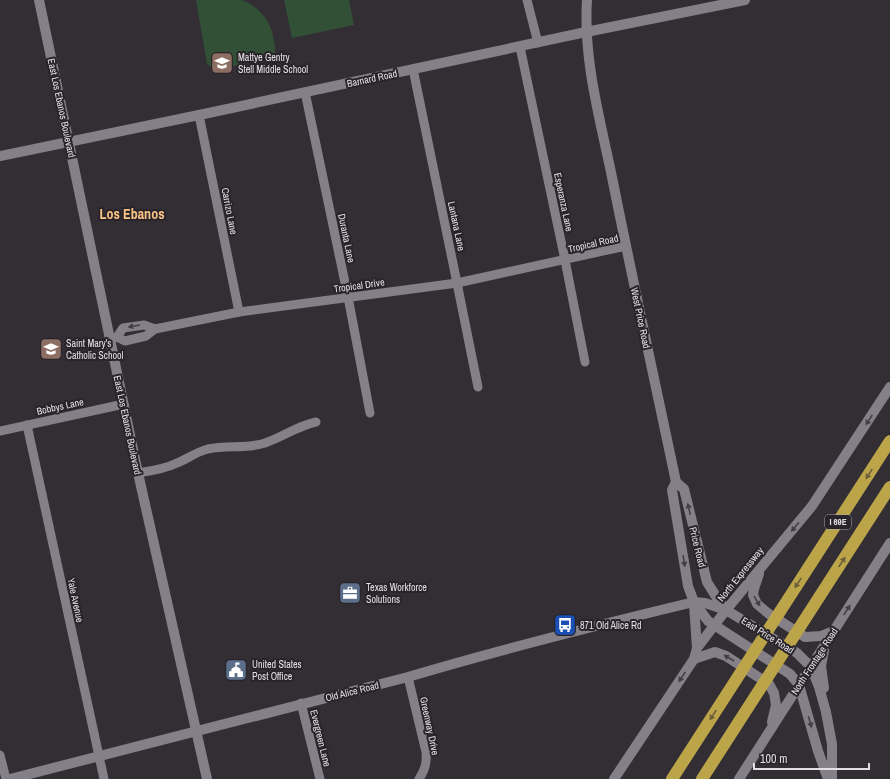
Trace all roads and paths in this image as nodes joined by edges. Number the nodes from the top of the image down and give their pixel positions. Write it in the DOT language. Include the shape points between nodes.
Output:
graph roads {
  1 [pos="39,0"];
  2 [pos="527,0"];
  3 [pos="587,0"];
  4 [pos="745,0"];
  5 [pos="586,32"];
  6 [pos="538,43"];
  7 [pos="520,47"];
  8 [pos="413,69"];
  9 [pos="305,92"];
  10 [pos="199,115"];
  11 [pos="69,142"];
  12 [pos="0,156"];
  13 [pos="626,246"];
  14 [pos="565,260"];
  15 [pos="458,283"];
  16 [pos="348,297"];
  17 [pos="239,312"];
  18 [pos="114,338"];
  19 [pos="584,362"];
  20 [pos="478,387"];
  21 [pos="890,387"];
  22 [pos="124,404"];
  23 [pos="370,413"];
  24 [pos="316,422"];
  25 [pos="28,425"];
  26 [pos="0,431"];
  27 [pos="890,441"];
  28 [pos="138,473"];
  29 [pos="676,482"];
  30 [pos="890,488"];
  31 [pos="890,543"];
  32 [pos="763,565"];
  33 [pos="694,602"];
  34 [pos="726,610"];
  35 [pos="714,626"];
  36 [pos="833,631"];
  37 [pos="826,645"];
  38 [pos="697,648"];
  39 [pos="694,659"];
  40 [pos="811,667"];
  41 [pos="408,677"];
  42 [pos="799,684"];
  43 [pos="301,703"];
  44 [pos="826,712"];
  45 [pos="196,730"];
  46 [pos="771,730"];
  47 [pos="0,755"];
  48 [pos="98,756"];
  49 [pos="6,779"];
  50 [pos="10,779"];
  51 [pos="104,779"];
  52 [pos="207,779"];
  53 [pos="320,779"];
  54 [pos="419,779"];
  55 [pos="614,779"];
  56 [pos="672,779"];
  57 [pos="702,779"];
  58 [pos="739,779"];
  59 [pos="828,779"];
  60 [pos="832,779"];
  1 -- 11 [label="main road, East Los Ebanos Boulevard"];
  2 -- 6 [label="street"];
  3 -- 5 [label="main road, West Price Road"];
  4 -- 5 [label="main road, Barnard Road"];
  5 -- 6 [label="main road, Barnard Road"];
  5 -- 13 [label="main road, West Price Road" via="590,70"];
  6 -- 7 [label="main road, Barnard Road"];
  7 -- 8 [label="main road, Barnard Road"];
  7 -- 14 [label="street, Esperanza Lane"];
  8 -- 9 [label="main road, Barnard Road"];
  8 -- 15 [label="street, Lantana Lane"];
  9 -- 10 [label="main road, Barnard Road"];
  9 -- 16 [label="street, Duranta Lane"];
  10 -- 11 [label="main road, Barnard Road"];
  10 -- 17 [label="street, Carrizo Lane"];
  11 -- 12 [label="main road, Barnard Road"];
  11 -- 18 [label="main road, East Los Ebanos Boulevard"];
  13 -- 14 [label="street, Tropical Road"];
  13 -- 29 [label="main road, West Price Road"];
  14 -- 15 [label="street, Tropical Drive"];
  14 -- 19 [label="street, Esperanza Lane"];
  15 -- 16 [label="street, Tropical Drive"];
  15 -- 20 [label="street, Lantana Lane"];
  16 -- 17 [label="street, Tropical Drive"];
  16 -- 23 [label="street, Duranta Lane"];
  17 -- 18 [label="street, Tropical Drive" via="155,330 144,324 123,328"];
  18 -- 22 [label="main road, East Los Ebanos Boulevard"];
  21 -- 32 [label="main road, North Expressway, one-way" via="812,506"];
  22 -- 25 [label="street, Bobbys Lane"];
  22 -- 28 [label="main road, East Los Ebanos Boulevard"];
  24 -- 28 [label="street" via="295,428 264,443 207,449 176,464"];
  25 -- 26 [label="street, Bobbys Lane"];
  25 -- 48 [label="street, Yale Avenue"];
  27 -- 56 [label="highway, I 69E, one-way"];
  28 -- 45 [label="main road, East Los Ebanos Boulevard"];
  29 -- 33 [label="main road, West Price Road, one-way" via="672,490 688,586"];
  34 -- 29 [label="main road, Price Road, one-way" via="707,582 684,489"];
  57 -- 30 [label="highway, I 69E, one-way"];
  36 -- 31 [label="main road, North Frontage Road, one-way"];
  32 -- 34 [label="main road, North Expressway"];
  32 -- 36 [label="main road, one-way" via="753,595 757,604 805,637 821,636"];
  33 -- 34 [label="main road"];
  33 -- 35 [label="main road, West Price Road" via="703,616"];
  33 -- 38 [label="main road"];
  33 -- 41 [label="main road, Old Alice Road"];
  34 -- 35 [label="main road, North Expressway"];
  34 -- 40 [label="main road, East Price Road" via="797,653"];
  35 -- 38 [label="main road, North Expressway"];
  35 -- 42 [label="main road, East Price Road" via="790,674"];
  36 -- 37 [label="main road, North Frontage Road"];
  37 -- 40 [label="main road, North Frontage Road"];
  37 -- 44 [label="main road" via="821,666"];
  38 -- 39 [label="main road, North Expressway"];
  46 -- 39 [label="main road, one-way" via="776,705 769,684 726,656 715,652"];
  39 -- 55 [label="main road, North Expressway, one-way"];
  40 -- 42 [label="main road, North Frontage Road"];
  40 -- 44 [label="main road, East Price Road"];
  41 -- 43 [label="main road, Old Alice Road"];
  41 -- 54 [label="street, Greenway Drive" via="426,752 425,770"];
  42 -- 46 [label="main road, North Frontage Road"];
  42 -- 59 [label="main road, one-way"];
  43 -- 45 [label="main road, Old Alice Road"];
  43 -- 53 [label="street, Evergreen Lane"];
  44 -- 60 [label="main road, East Price Road" via="832,744"];
  45 -- 48 [label="main road, Old Alice Road"];
  45 -- 52 [label="main road, East Los Ebanos Boulevard"];
  46 -- 58 [label="main road, North Frontage Road"];
  47 -- 49 [label="street"];
  48 -- 50 [label="main road, Old Alice Road"];
  48 -- 51 [label="street, Yale Avenue"];
}
